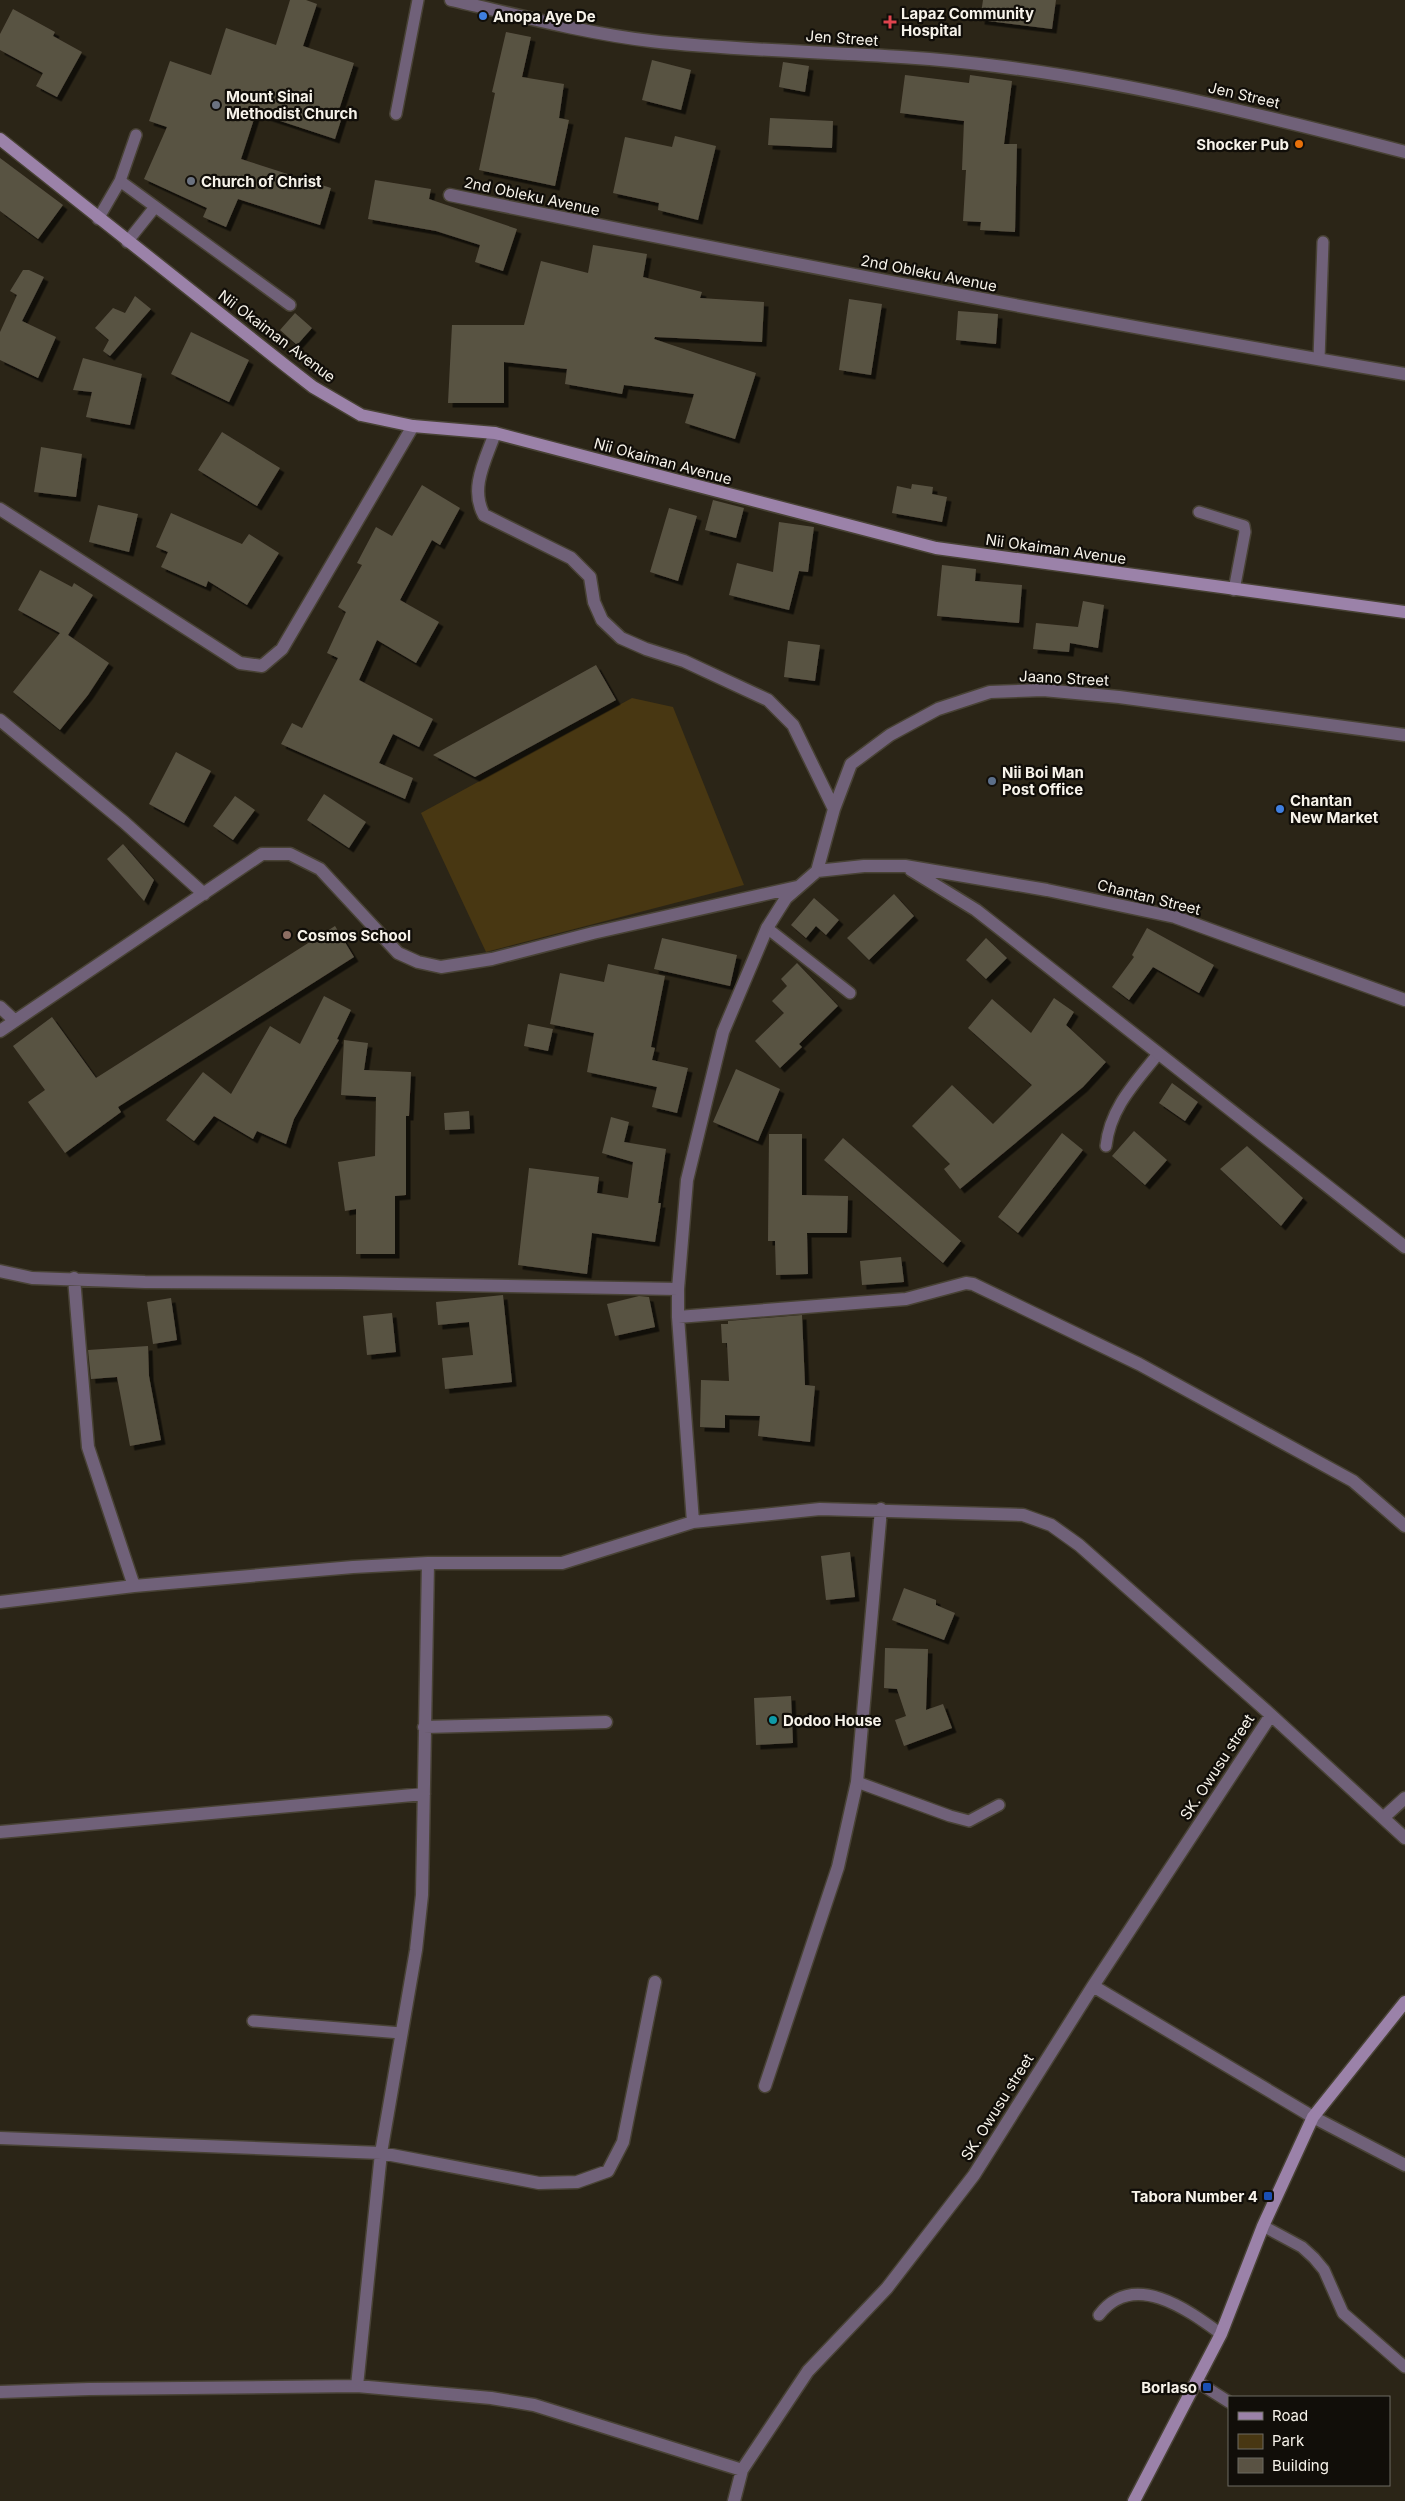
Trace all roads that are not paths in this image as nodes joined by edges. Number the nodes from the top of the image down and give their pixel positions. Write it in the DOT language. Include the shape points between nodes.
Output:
graph roads {
  1 [pos="418,0"];
  2 [pos="451,0"];
  3 [pos="487,4"];
  4 [pos="396,114"];
  5 [pos="136,135"];
  6 [pos="0,139"];
  7 [pos="1405,152"];
  8 [pos="120,181"];
  9 [pos="450,195"];
  10 [pos="155,206"];
  11 [pos="98,219"];
  12 [pos="127,242"];
  13 [pos="1323,242"];
  14 [pos="290,305"];
  15 [pos="1319,359"];
  16 [pos="1405,374"];
  17 [pos="413,426"];
  18 [pos="495,433"];
  19 [pos="0,509"];
  20 [pos="1199,512"];
  21 [pos="1234,590"];
  22 [pos="1405,612"];
  23 [pos="0,720"];
  24 [pos="1405,735"];
  25 [pos="834,809"];
  26 [pos="905,866"];
  27 [pos="817,871"];
  28 [pos="798,887"];
  29 [pos="204,894"];
  30 [pos="766,928"];
  31 [pos="850,993"];
  32 [pos="1405,1000"];
  33 [pos="0,1007"];
  34 [pos="14,1021"];
  35 [pos="0,1031"];
  36 [pos="1158,1054"];
  37 [pos="1106,1146"];
  38 [pos="1405,1248"];
  39 [pos="0,1271"];
  40 [pos="74,1278"];
  41 [pos="678,1290"];
  42 [pos="678,1317"];
  43 [pos="881,1509"];
  44 [pos="693,1522"];
  45 [pos="1405,1526"];
  46 [pos="428,1564"];
  47 [pos="134,1586"];
  48 [pos="0,1602"];
  49 [pos="1271,1715"];
  50 [pos="606,1722"];
  51 [pos="424,1727"];
  52 [pos="857,1782"];
  53 [pos="424,1794"];
  54 [pos="1405,1798"];
  55 [pos="999,1805"];
  56 [pos="1382,1818"];
  57 [pos="0,1832"];
  58 [pos="1405,1838"];
  59 [pos="655,1982"];
  60 [pos="1093,1986"];
  61 [pos="1405,2002"];
  62 [pos="253,2021"];
  63 [pos="401,2033"];
  64 [pos="765,2086"];
  65 [pos="1313,2117"];
  66 [pos="0,2138"];
  67 [pos="381,2153"];
  68 [pos="1405,2165"];
  69 [pos="1263,2226"];
  70 [pos="1099,2315"];
  71 [pos="1221,2334"];
  72 [pos="1405,2367"];
  73 [pos="1196,2381"];
  74 [pos="357,2386"];
  75 [pos="0,2392"];
  76 [pos="1228,2401"];
  77 [pos="742,2470"];
  78 [pos="734,2501"];
  79 [pos="1134,2501"];
  1 -- 4 [label="lane"];
  2 -- 3 [label="street, Jen Street"];
  3 -- 7 [label="street, Jen Street" via="651,41 993,65 1082,78 1260,115"];
  5 -- 8 [label="lane"];
  6 -- 11 [label="street, Nii Okaiman Avenue"];
  8 -- 10 [label="lane"];
  8 -- 11 [label="lane"];
  9 -- 15 [label="street, 2nd Obleku Avenue" via="724,251 1156,332"];
  10 -- 12 [label="lane"];
  10 -- 14 [label="lane"];
  11 -- 12 [label="street, Nii Okaiman Avenue"];
  12 -- 17 [label="street, Nii Okaiman Avenue" via="313,387 360,414"];
  13 -- 15 [label="lane"];
  15 -- 16 [label="street, 2nd Obleku Avenue"];
  17 -- 18 [label="street, Nii Okaiman Avenue"];
  17 -- 19 [label="street" via="282,649 262,666 240,663"];
  18 -- 21 [label="street, Nii Okaiman Avenue" via="936,548"];
  18 -- 25 [label="street" via="476,487 477,504 484,515 571,558 590,577 594,602 602,620 622,638 684,661 768,700 793,725"];
  20 -- 21 [label="lane" via="1244,526"];
  21 -- 22 [label="street, Nii Okaiman Avenue"];
  23 -- 29 [label="street" via="124,822"];
  24 -- 25 [label="street, Jaano Street" via="1119,697 1043,690 990,692 938,709 890,735 852,764"];
  25 -- 27 [label="street, Jaano Street"];
  26 -- 27 [label="street, Chantan Street"];
  26 -- 32 [label="street, Chantan Street" via="1047,890 1175,917"];
  26 -- 36 [label="street" via="976,910"];
  27 -- 28 [label="street"];
  28 -- 29 [label="street" via="441,967 398,953 320,869 290,854 262,854"];
  28 -- 30 [label="street" via="786,898"];
  29 -- 34 [label="street"];
  30 -- 31 [label="lane"];
  30 -- 41 [label="street" via="718,1050 687,1180"];
  33 -- 34 [label="street"];
  34 -- 35 [label="street"];
  36 -- 37 [label="lane" via="1124,1095 1109,1123"];
  36 -- 38 [label="street"];
  39 -- 40 [label="street" via="32,1278"];
  40 -- 41 [label="street" via="145,1282"];
  40 -- 47 [label="street" via="88,1447"];
  41 -- 42 [label="street"];
  42 -- 44 [label="street"];
  42 -- 45 [label="street" via="906,1299 966,1283 973,1284 1139,1364 1353,1481"];
  43 -- 44 [label="street" via="820,1509"];
  43 -- 49 [label="street" via="1023,1515 1051,1525"];
  43 -- 52 [label="street"];
  44 -- 46 [label="street" via="562,1563"];
  46 -- 47 [label="street" via="353,1567"];
  46 -- 51 [label="street"];
  47 -- 48 [label="street"];
  49 -- 56 [label="street"];
  49 -- 60 [label="street, SK. Owusu street"];
  50 -- 51 [label="street"];
  51 -- 53 [label="street"];
  52 -- 55 [label="lane" via="969,1821"];
  52 -- 64 [label="street" via="838,1867"];
  53 -- 57 [label="street"];
  53 -- 63 [label="street" via="422,1895"];
  54 -- 56 [label="street"];
  56 -- 58 [label="street"];
  59 -- 67 [label="street" via="623,2142 608,2171 577,2182 539,2183"];
  60 -- 65 [label="street"];
  60 -- 77 [label="street, SK. Owusu street" via="974,2175 887,2288 808,2371"];
  61 -- 65 [label="street"];
  62 -- 63 [label="lane"];
  63 -- 67 [label="street"];
  65 -- 68 [label="street"];
  65 -- 69 [label="street"];
  66 -- 67 [label="street"];
  67 -- 74 [label="street"];
  69 -- 71 [label="street"];
  69 -- 72 [label="lane" via="1302,2247 1314,2258 1324,2270 1343,2312"];
  70 -- 71 [label="lane" via="1108,2302 1146,2294 1189,2312"];
  71 -- 73 [label="street"];
  73 -- 76 [label="lane"];
  73 -- 79 [label="street"];
  74 -- 75 [label="street" via="89,2388"];
  74 -- 77 [label="street" via="534,2405"];
  77 -- 78 [label="street, SK. Owusu street"];
}
